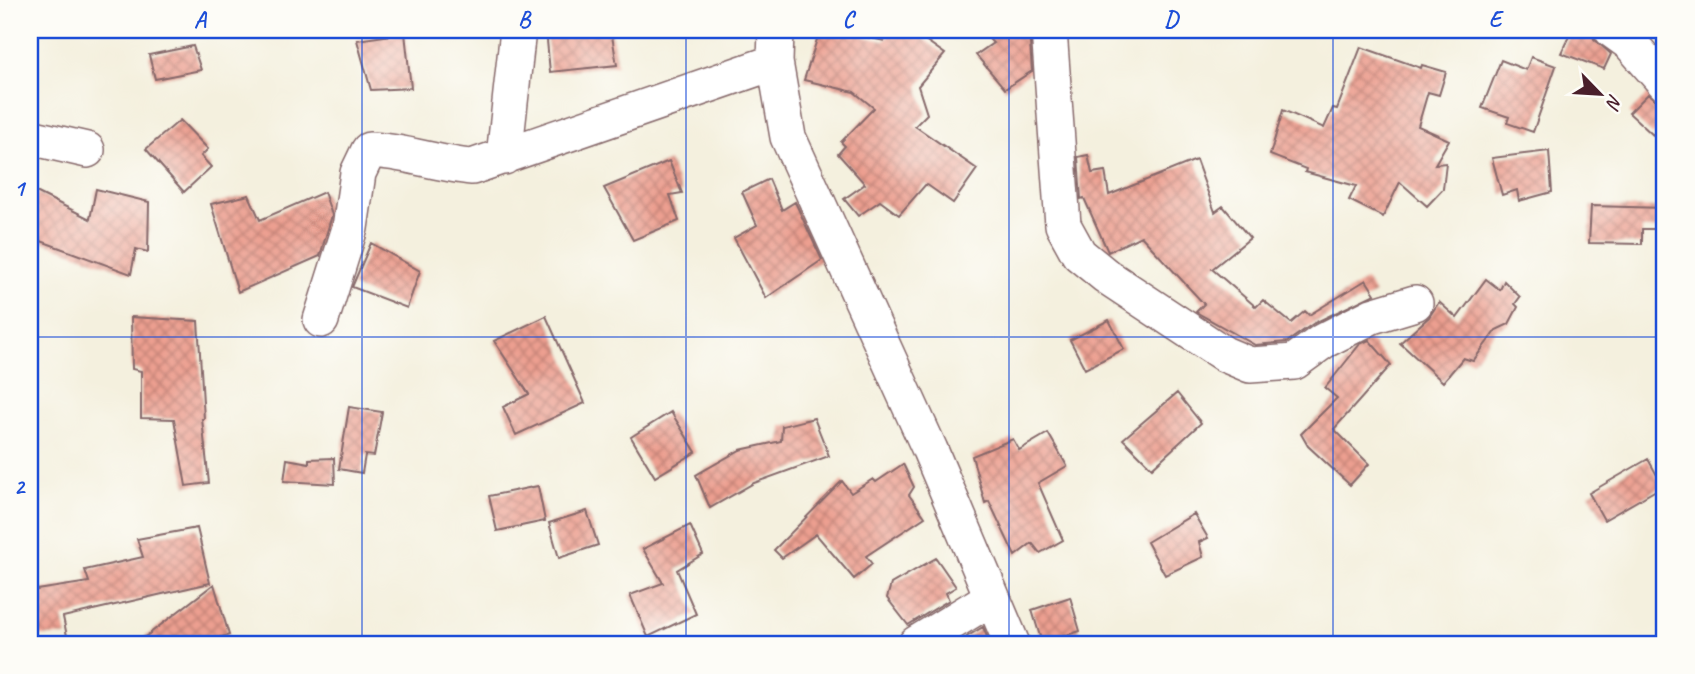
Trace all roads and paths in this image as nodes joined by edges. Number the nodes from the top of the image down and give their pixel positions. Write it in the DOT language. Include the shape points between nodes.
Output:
graph roads {
  1 [pos="518,30"];
  2 [pos="1049,30"];
  3 [pos="1612,30"];
  4 [pos="776,46"];
  5 [pos="1665,83"];
  6 [pos="30,137"];
  7 [pos="87,150"];
  8 [pos="504,158"];
  9 [pos="1415,303"];
  10 [pos="321,320"];
  11 [pos="991,598"];
  12 [pos="916,644"];
  13 [pos="1012,644"];
  1 -- 8 [label="street"];
  2 -- 9 [label="street" via="1063,225 1079,254 1106,276 1224,354 1250,365 1294,362 1372,316"];
  3 -- 5 [label="street" via="1630,43"];
  4 -- 8 [label="street"];
  4 -- 11 [label="street" via="788,137 930,450"];
  6 -- 7 [label="street"];
  8 -- 10 [label="street" via="472,167 369,150 358,173 350,228"];
  11 -- 12 [label="street"];
  11 -- 13 [label="street"];
}
